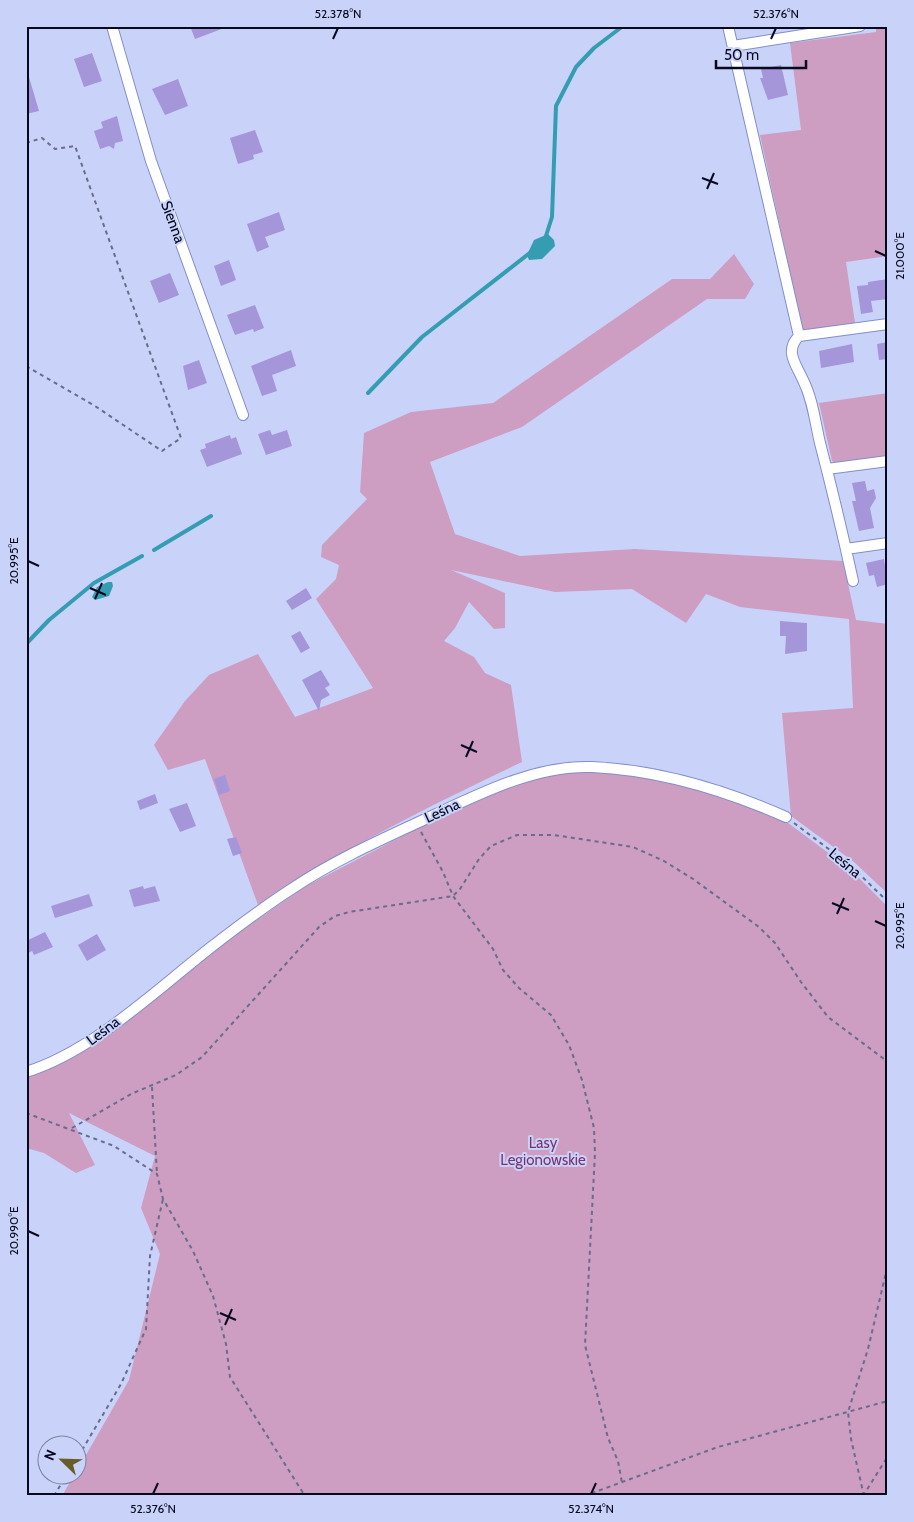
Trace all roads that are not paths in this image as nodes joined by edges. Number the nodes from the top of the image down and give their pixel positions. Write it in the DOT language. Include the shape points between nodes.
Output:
graph roads {
  1 [pos="112,26"];
  2 [pos="728,26"];
  3 [pos="860,26"];
  4 [pos="733,46"];
  5 [pos="888,324"];
  6 [pos="799,336"];
  7 [pos="243,415"];
  8 [pos="888,461"];
  9 [pos="826,469"];
  10 [pos="888,543"];
  11 [pos="846,548"];
  12 [pos="853,581"];
  13 [pos="786,817"];
  14 [pos="26,1072"];
  1 -- 7 [label="street, Sienna" via="151,161"];
  2 -- 4 [label="street"];
  3 -- 4 [label="street"];
  4 -- 6 [label="street"];
  5 -- 6 [label="street"];
  6 -- 9 [label="street" via="794,341 792,359 808,390"];
  8 -- 9 [label="street"];
  9 -- 11 [label="street"];
  10 -- 11 [label="street"];
  11 -- 12 [label="street"];
  13 -- 14 [label="street, Leśna" via="665,775 590,767 534,774 478,794 416,823 294,887 75,1051"];
}
